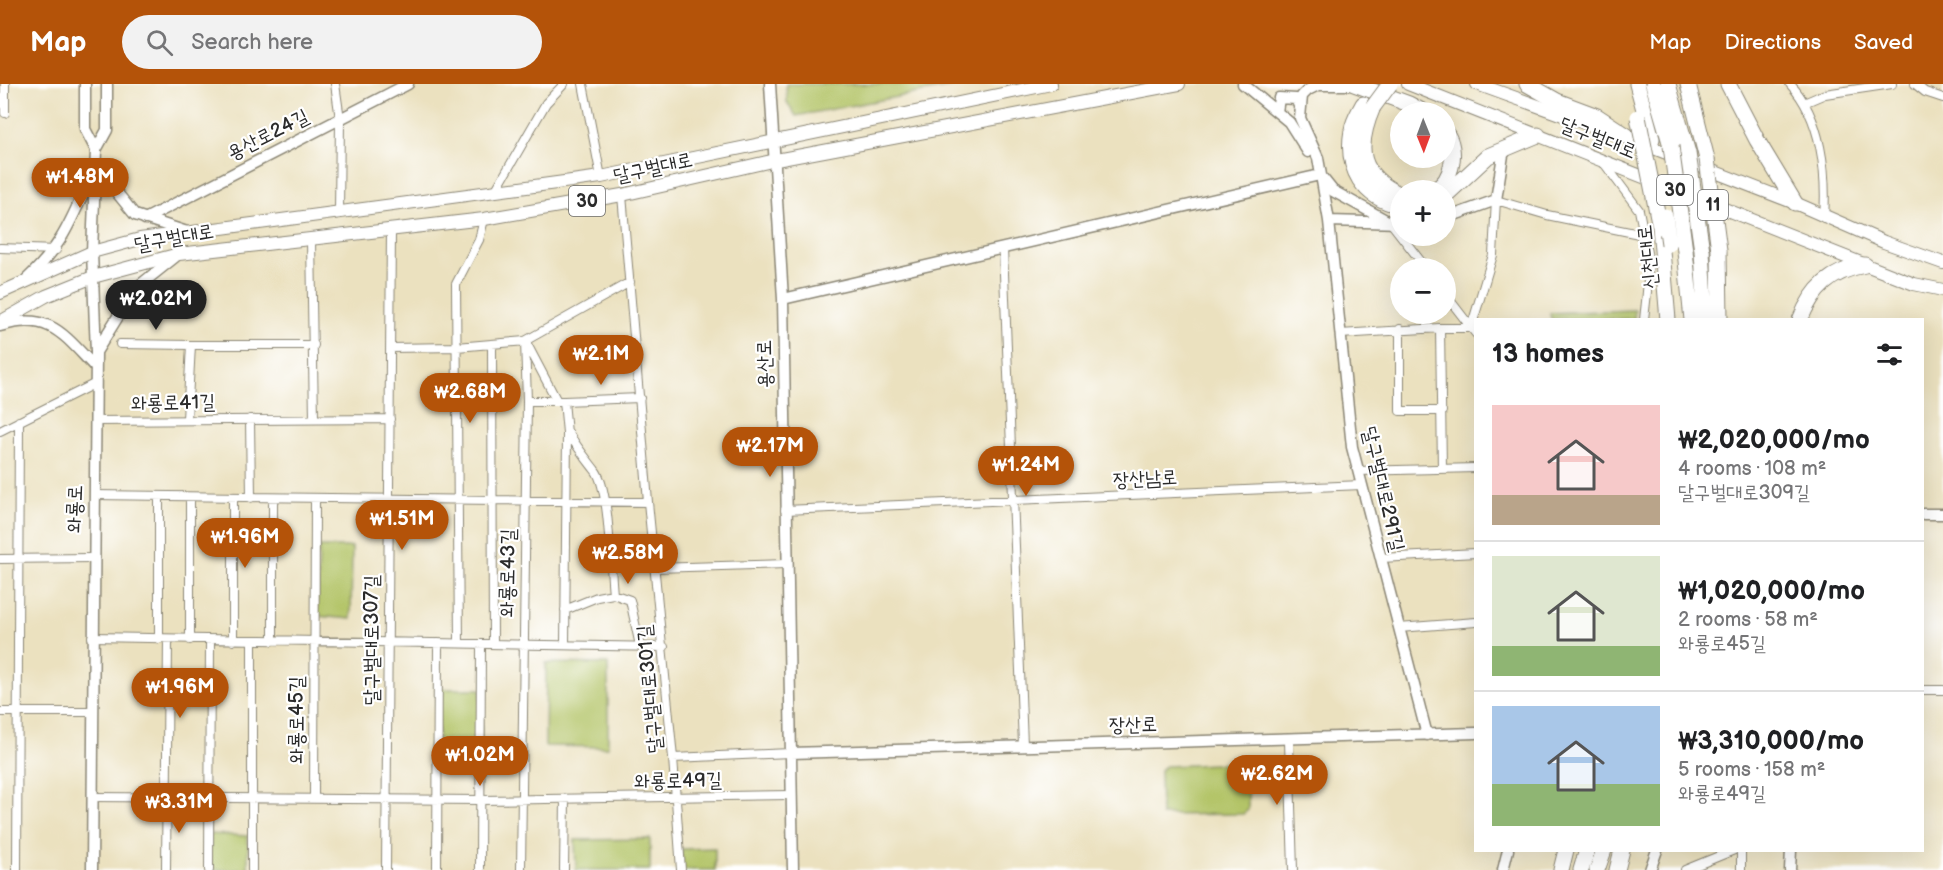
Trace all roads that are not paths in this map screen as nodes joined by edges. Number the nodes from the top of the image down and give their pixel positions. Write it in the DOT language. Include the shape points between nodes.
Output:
graph roads {
  1 [pos="5,84"];
  2 [pos="85,84"];
  3 [pos="107,84"];
  4 [pos="335,84"];
  5 [pos="408,84"];
  6 [pos="564,84"];
  7 [pos="583,84"];
  8 [pos="770,84"];
  9 [pos="1051,84"];
  10 [pos="1179,84"];
  11 [pos="1243,84"];
  12 [pos="1356,84"];
  13 [pos="1377,84"];
  14 [pos="1390,84"];
  15 [pos="1408,84"];
  16 [pos="1476,84"];
  17 [pos="1527,84"];
  18 [pos="1628,84"];
  19 [pos="1637,84"];
  20 [pos="1653,84"];
  21 [pos="1668,84"];
  22 [pos="1688,84"];
  23 [pos="1728,84"];
  24 [pos="1790,84"];
  25 [pos="1892,84"];
  26 [pos="1915,84"];
  27 [pos="1830,88"];
  28 [pos="1943,98"];
  29 [pos="1404,102"];
  30 [pos="1804,103"];
  31 [pos="1368,106"];
  32 [pos="1300,108"];
  33 [pos="5,112"];
  34 [pos="1277,112"];
  35 [pos="340,119"];
  36 [pos="1538,135"];
  37 [pos="775,139"];
  38 [pos="1632,139"];
  39 [pos="1508,147"];
  40 [pos="96,150"];
  41 [pos="776,160"];
  42 [pos="1602,161"];
  43 [pos="96,167"];
  44 [pos="1320,175"];
  45 [pos="601,177"];
  46 [pos="1456,186"];
  47 [pos="1390,190"];
  48 [pos="494,193"];
  49 [pos="622,195"];
  50 [pos="1496,200"];
  51 [pos="1796,203"];
  52 [pos="1390,204"];
  53 [pos="339,213"];
  54 [pos="1456,214"];
  55 [pos="1824,218"];
  56 [pos="145,219"];
  57 [pos="484,219"];
  58 [pos="1390,220"];
  59 [pos="1329,221"];
  60 [pos="1390,223"];
  61 [pos="391,231"];
  62 [pos="189,232"];
  63 [pos="311,240"];
  64 [pos="1646,241"];
  65 [pos="0,248"];
  66 [pos="1003,249"];
  67 [pos="56,250"];
  68 [pos="92,252"];
  69 [pos="178,254"];
  70 [pos="1943,263"];
  71 [pos="1865,265"];
  72 [pos="93,277"];
  73 [pos="25,280"];
  74 [pos="630,282"];
  75 [pos="1943,290"];
  76 [pos="0,293"];
  77 [pos="783,299"];
  78 [pos="1456,308"];
  79 [pos="1477,318"];
  80 [pos="1644,318"];
  81 [pos="1668,318"];
  82 [pos="1676,318"];
  83 [pos="1692,318"];
  84 [pos="1706,318"];
  85 [pos="1720,318"];
  86 [pos="1801,318"];
  87 [pos="0,322"];
  88 [pos="0,326"];
  89 [pos="1440,328"];
  90 [pos="1400,329"];
  91 [pos="1474,331"];
  92 [pos="1340,334"];
  93 [pos="525,341"];
  94 [pos="120,344"];
  95 [pos="191,345"];
  96 [pos="314,345"];
  97 [pos="492,345"];
  98 [pos="457,347"];
  99 [pos="390,348"];
  100 [pos="96,352"];
  101 [pos="94,367"];
  102 [pos="96,383"];
  103 [pos="640,398"];
  104 [pos="527,401"];
  105 [pos="561,401"];
  106 [pos="1442,411"];
  107 [pos="390,418"];
  108 [pos="187,419"];
  109 [pos="250,419"];
  110 [pos="314,419"];
  111 [pos="19,421"];
  112 [pos="95,421"];
  113 [pos="567,430"];
  114 [pos="0,431"];
  115 [pos="1474,468"];
  116 [pos="1442,469"];
  117 [pos="1358,471"];
  118 [pos="1362,485"];
  119 [pos="94,495"];
  120 [pos="159,496"];
  121 [pos="190,497"];
  122 [pos="233,498"];
  123 [pos="251,498"];
  124 [pos="273,498"];
  125 [pos="315,498"];
  126 [pos="389,500"];
  127 [pos="457,501"];
  128 [pos="493,501"];
  129 [pos="526,502"];
  130 [pos="648,502"];
  131 [pos="1013,502"];
  132 [pos="567,503"];
  133 [pos="605,503"];
  134 [pos="785,510"];
  135 [pos="1924,514"];
  136 [pos="1943,514"];
  137 [pos="1474,553"];
  138 [pos="18,558"];
  139 [pos="92,558"];
  140 [pos="1381,558"];
  141 [pos="0,559"];
  142 [pos="786,564"];
  143 [pos="655,568"];
  144 [pos="613,594"];
  145 [pos="565,610"];
  146 [pos="1474,622"];
  147 [pos="1399,627"];
  148 [pos="92,637"];
  149 [pos="163,639"];
  150 [pos="190,640"];
  151 [pos="210,640"];
  152 [pos="252,640"];
  153 [pos="233,641"];
  154 [pos="273,641"];
  155 [pos="313,641"];
  156 [pos="388,642"];
  157 [pos="438,643"];
  158 [pos="459,643"];
  159 [pos="481,644"];
  160 [pos="493,644"];
  161 [pos="524,644"];
  162 [pos="565,645"];
  163 [pos="640,646"];
  164 [pos="664,647"];
  165 [pos="1924,690"];
  166 [pos="1943,690"];
  167 [pos="0,712"];
  168 [pos="18,712"];
  169 [pos="92,712"];
  170 [pos="1474,734"];
  171 [pos="1427,735"];
  172 [pos="1289,741"];
  173 [pos="1023,745"];
  174 [pos="791,753"];
  175 [pos="673,758"];
  176 [pos="792,795"];
  177 [pos="92,797"];
  178 [pos="166,798"];
  179 [pos="209,798"];
  180 [pos="252,798"];
  181 [pos="314,798"];
  182 [pos="675,798"];
  183 [pos="386,799"];
  184 [pos="438,799"];
  185 [pos="522,799"];
  186 [pos="565,799"];
  187 [pos="481,800"];
  188 [pos="1508,852"];
  189 [pos="1566,852"];
  190 [pos="1586,852"];
  191 [pos="1603,852"];
  192 [pos="1622,852"];
  193 [pos="1655,852"];
  194 [pos="1729,852"];
  195 [pos="1741,852"];
  196 [pos="1791,852"];
  197 [pos="17,870"];
  198 [pos="92,870"];
  199 [pos="166,870"];
  200 [pos="209,870"];
  201 [pos="252,870"];
  202 [pos="386,870"];
  203 [pos="437,870"];
  204 [pos="480,870"];
  205 [pos="521,870"];
  206 [pos="564,870"];
  207 [pos="681,870"];
  208 [pos="793,870"];
  209 [pos="1293,870"];
  210 [pos="1503,870"];
  211 [pos="1561,870"];
  212 [pos="1581,870"];
  213 [pos="1597,870"];
  214 [pos="1617,870"];
  215 [pos="1650,870"];
  216 [pos="1685,870"];
  217 [pos="1741,870"];
  218 [pos="1790,870"];
  1 -- 33 [label="street"];
  2 -- 40 [label="street, 와룡로" via="85,129"];
  3 -- 40 [label="street, 와룡로" via="107,130"];
  4 -- 35 [label="street"];
  5 -- 35 [label="street, 용산로24길"];
  6 -- 48 [label="street" via="546,103"];
  7 -- 45 [label="street, 달구벌대로"];
  8 -- 37 [label="street, 용산로"];
  9 -- 37 [label="main road, 달구벌대로 / 30"];
  10 -- 41 [label="main road, 달구벌대로 / 30"];
  11 -- 34 [label="street"];
  12 -- 29 [label="highway"];
  12 -- 32 [label="street" via="1318,85 1302,96"];
  13 -- 31 [label="highway"];
  14 -- 31 [label="highway, bridge"];
  15 -- 36 [label="main road, 달구벌대로 / 30"];
  16 -- 38 [label="main road, 달구벌대로 / 30"];
  17 -- 38 [label="highway" via="1597,116"];
  18 -- 81 [label="highway, bridge" via="1660,227"];
  19 -- 82 [label="highway, 신천대로, bridge" via="1652,139 1669,244"];
  20 -- 83 [label="highway, bridge" via="1671,146"];
  21 -- 84 [label="highway, bridge" via="1688,153 1702,252"];
  22 -- 85 [label="highway, 11, bridge" via="1707,159 1719,250"];
  23 -- 51 [label="highway"];
  24 -- 30 [label="street"];
  25 -- 27 [label="street"];
  26 -- 28 [label="street"];
  27 -- 30 [label="street"];
  30 -- 55 [label="street" via="1812,120 1826,186"];
  31 -- 47 [label="highway" via="1365,159 1371,176"];
  31 -- 52 [label="highway" via="1352,129 1351,158 1360,181 1372,194"];
  32 -- 34 [label="street" via="1296,99 1284,96 1276,102"];
  32 -- 44 [label="street, 달구벌대로291길"];
  34 -- 44 [label="street" via="1289,122"];
  35 -- 53 [label="street"];
  35 -- 56 [label="street, 용산로24길"];
  36 -- 39 [label="highway"];
  36 -- 42 [label="main road, 달구벌대로 / 30"];
  37 -- 41 [label="street, 용산로"];
  37 -- 45 [label="main road, 달구벌대로 / 30"];
  38 -- 51 [label="main road, 달구벌대로 / 30"];
  39 -- 46 [label="highway" via="1488,156"];
  39 -- 50 [label="street" via="1503,155"];
  40 -- 43 [label="street, 와룡로"];
  41 -- 49 [label="main road, 달구벌대로 / 30"];
  41 -- 77 [label="street, 용산로"];
  42 -- 64 [label="street" via="1639,210"];
  42 -- 71 [label="main road, 달구벌대로 / 30"];
  43 -- 56 [label="street" via="127,208"];
  43 -- 67 [label="street"];
  43 -- 68 [label="street, 와룡로"];
  44 -- 58 [label="street" via="1333,191"];
  44 -- 59 [label="street, 달구벌대로291길"];
  44 -- 66 [label="street"];
  45 -- 48 [label="main road, 달구벌대로 / 30"];
  48 -- 53 [label="main road, 달구벌대로 / 30"];
  49 -- 57 [label="main road, 달구벌대로 / 30"];
  49 -- 74 [label="street, 달구벌대로301길"];
  50 -- 54 [label="street"];
  50 -- 64 [label="street" via="1546,215 1639,234"];
  50 -- 79 [label="street" via="1493,255"];
  51 -- 55 [label="main road, 달구벌대로 / 30"];
  53 -- 62 [label="main road, 달구벌대로 / 30"];
  55 -- 70 [label="main road, 달구벌대로 / 30"];
  56 -- 62 [label="street"];
  57 -- 61 [label="main road, 달구벌대로 / 30"];
  57 -- 98 [label="street" via="479,240 456,285"];
  59 -- 60 [label="street"];
  59 -- 92 [label="street, 달구벌대로291길"];
  61 -- 63 [label="main road, 달구벌대로 / 30"];
  61 -- 99 [label="street, 달구벌대로307길"];
  62 -- 68 [label="main road, 달구벌대로 / 30" via="140,239"];
  63 -- 69 [label="main road, 달구벌대로 / 30"];
  63 -- 96 [label="street"];
  64 -- 80 [label="street"];
  65 -- 67 [label="street"];
  66 -- 77 [label="street"];
  66 -- 131 [label="street"];
  67 -- 73 [label="street"];
  68 -- 72 [label="street, 와룡로"];
  68 -- 73 [label="main road, 달구벌대로 / 30"];
  69 -- 72 [label="main road, 달구벌대로 / 30"];
  69 -- 100 [label="street" via="135,289"];
  71 -- 75 [label="main road, 달구벌대로 / 30" via="1914,284"];
  71 -- 86 [label="highway" via="1826,279 1808,300"];
  72 -- 87 [label="main road, 달구벌대로 / 30" via="46,296"];
  72 -- 100 [label="street, 와룡로"];
  73 -- 76 [label="main road, 달구벌대로 / 30"];
  74 -- 93 [label="street"];
  74 -- 103 [label="street, 달구벌대로301길"];
  77 -- 134 [label="street, 용산로"];
  78 -- 91 [label="street"];
  88 -- 101 [label="street" via="33,319 58,330"];
  89 -- 90 [label="street"];
  89 -- 91 [label="street"];
  89 -- 106 [label="street"];
  90 -- 92 [label="street"];
  90 -- 106 [label="street" via="1400,411"];
  92 -- 117 [label="street, 달구벌대로291길"];
  93 -- 97 [label="street"];
  93 -- 104 [label="street, 와룡로43길"];
  93 -- 105 [label="street"];
  94 -- 95 [label="street"];
  95 -- 96 [label="street"];
  95 -- 108 [label="street"];
  96 -- 110 [label="street"];
  97 -- 98 [label="street"];
  97 -- 128 [label="street, 와룡로43길"];
  98 -- 99 [label="street"];
  98 -- 127 [label="street"];
  99 -- 107 [label="street, 달구벌대로307길"];
  100 -- 101 [label="street, 와룡로"];
  101 -- 102 [label="street, 와룡로"];
  102 -- 111 [label="street"];
  102 -- 112 [label="street, 와룡로"];
  103 -- 105 [label="street"];
  103 -- 130 [label="street, 달구벌대로301길"];
  104 -- 105 [label="street"];
  104 -- 129 [label="street, 와룡로43길"];
  105 -- 113 [label="street"];
  106 -- 116 [label="street"];
  107 -- 110 [label="street, 와룡로41길"];
  107 -- 126 [label="street, 달구벌대로307길"];
  108 -- 109 [label="street, 와룡로41길"];
  108 -- 112 [label="street, 와룡로41길"];
  109 -- 110 [label="street, 와룡로41길"];
  109 -- 123 [label="street"];
  111 -- 114 [label="street"];
  111 -- 138 [label="street"];
  112 -- 119 [label="street, 와룡로"];
  113 -- 132 [label="street"];
  113 -- 133 [label="street" via="588,465 596,471"];
  115 -- 116 [label="street"];
  116 -- 117 [label="street"];
  117 -- 118 [label="street, 달구벌대로291길"];
  118 -- 131 [label="street, 장산남로"];
  118 -- 140 [label="street, 달구벌대로291길"];
  119 -- 120 [label="street, 와룡로43길"];
  119 -- 139 [label="street, 와룡로"];
  120 -- 121 [label="street, 와룡로43길"];
  120 -- 149 [label="street"];
  121 -- 122 [label="street, 와룡로43길"];
  121 -- 150 [label="street"];
  122 -- 123 [label="street, 와룡로43길"];
  122 -- 153 [label="street"];
  123 -- 124 [label="street, 와룡로43길"];
  124 -- 125 [label="street, 와룡로43길"];
  124 -- 154 [label="street"];
  125 -- 126 [label="street, 와룡로43길"];
  125 -- 155 [label="street"];
  126 -- 127 [label="street, 와룡로43길"];
  126 -- 156 [label="street, 달구벌대로307길"];
  127 -- 128 [label="street, 와룡로43길"];
  127 -- 158 [label="street"];
  128 -- 129 [label="street, 와룡로43길"];
  128 -- 160 [label="street, 와룡로43길"];
  129 -- 132 [label="street, 와룡로43길"];
  129 -- 161 [label="street, 와룡로43길"];
  130 -- 133 [label="street, 와룡로43길"];
  130 -- 143 [label="street, 달구벌대로301길"];
  131 -- 134 [label="street, 장산남로"];
  131 -- 173 [label="street"];
  132 -- 133 [label="street, 와룡로43길"];
  132 -- 145 [label="street"];
  133 -- 144 [label="street"];
  134 -- 142 [label="street, 용산로"];
  135 -- 136 [label="street"];
  137 -- 140 [label="street"];
  138 -- 139 [label="street"];
  138 -- 141 [label="street"];
  138 -- 168 [label="street"];
  139 -- 148 [label="street, 와룡로"];
  140 -- 147 [label="street, 달구벌대로291길"];
  142 -- 143 [label="street"];
  142 -- 174 [label="street, 용산로"];
  143 -- 164 [label="street, 달구벌대로301길"];
  144 -- 145 [label="street"];
  144 -- 163 [label="street" via="630,600"];
  145 -- 162 [label="street"];
  146 -- 147 [label="street"];
  147 -- 171 [label="street, 달구벌대로291길"];
  148 -- 149 [label="street"];
  148 -- 169 [label="street, 와룡로"];
  149 -- 150 [label="street"];
  149 -- 178 [label="street"];
  150 -- 151 [label="street"];
  151 -- 153 [label="street"];
  151 -- 179 [label="street"];
  152 -- 153 [label="street"];
  152 -- 154 [label="street"];
  152 -- 180 [label="street"];
  154 -- 155 [label="street"];
  155 -- 156 [label="street"];
  155 -- 181 [label="street, 와룡로45길"];
  156 -- 157 [label="street"];
  156 -- 183 [label="street, 달구벌대로307길"];
  157 -- 158 [label="street"];
  157 -- 184 [label="street"];
  158 -- 159 [label="street"];
  159 -- 160 [label="street"];
  159 -- 187 [label="street"];
  160 -- 161 [label="street"];
  161 -- 162 [label="street"];
  161 -- 185 [label="street"];
  162 -- 163 [label="street"];
  163 -- 164 [label="street"];
  164 -- 175 [label="street, 달구벌대로301길"];
  165 -- 166 [label="street"];
  167 -- 168 [label="street"];
  168 -- 169 [label="street"];
  168 -- 197 [label="street"];
  169 -- 177 [label="street, 와룡로"];
  170 -- 171 [label="street, 장산로"];
  171 -- 172 [label="street, 장산로"];
  172 -- 173 [label="street, 장산로"];
  172 -- 209 [label="street"];
  173 -- 174 [label="street, 장산로"];
  174 -- 175 [label="street"];
  174 -- 176 [label="street, 용산로"];
  175 -- 182 [label="street, 달구벌대로301길"];
  176 -- 182 [label="street, 와룡로49길"];
  176 -- 208 [label="street, 용산로"];
  177 -- 178 [label="street, 와룡로49길"];
  177 -- 198 [label="street, 와룡로"];
  178 -- 179 [label="street, 와룡로49길"];
  178 -- 199 [label="street"];
  179 -- 180 [label="street, 와룡로49길"];
  179 -- 200 [label="street"];
  180 -- 181 [label="street, 와룡로49길"];
  180 -- 201 [label="street"];
  181 -- 183 [label="street, 와룡로49길"];
  182 -- 186 [label="street, 와룡로49길"];
  182 -- 207 [label="street, 달구벌대로301길"];
  183 -- 184 [label="street, 와룡로49길"];
  183 -- 202 [label="street, 달구벌대로307길"];
  184 -- 187 [label="street, 와룡로49길"];
  184 -- 203 [label="street"];
  185 -- 186 [label="street, 와룡로49길"];
  185 -- 187 [label="street, 와룡로49길"];
  185 -- 205 [label="street"];
  186 -- 206 [label="street"];
  187 -- 204 [label="street"];
  188 -- 210 [label="street"];
  189 -- 211 [label="highway"];
  190 -- 212 [label="highway"];
  191 -- 213 [label="highway"];
  192 -- 214 [label="highway"];
  193 -- 215 [label="street"];
  194 -- 216 [label="street"];
  195 -- 217 [label="street"];
  196 -- 218 [label="street"];
}
